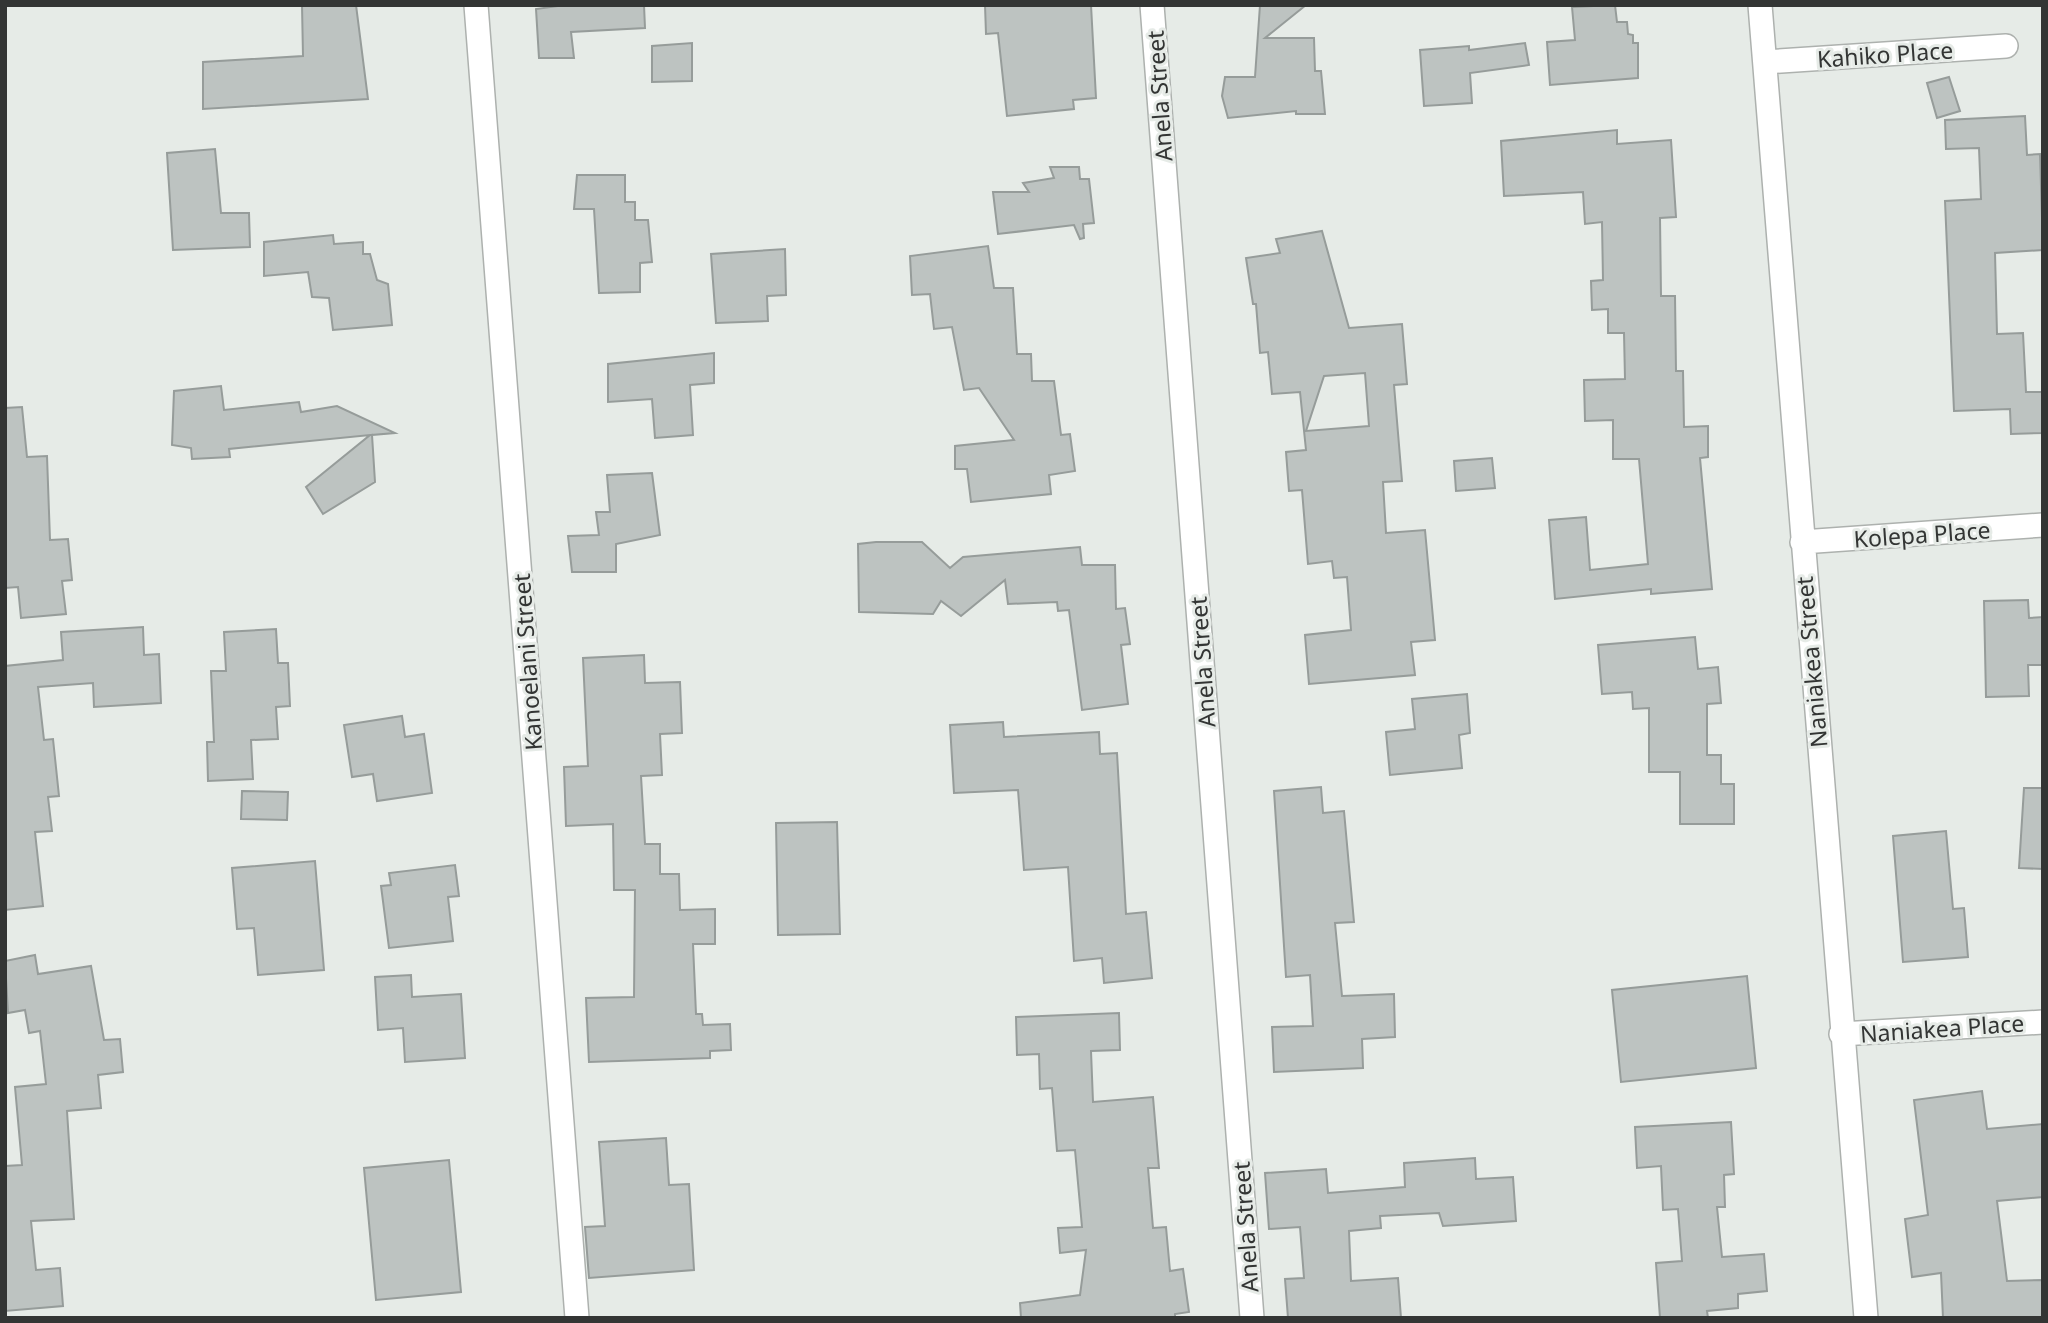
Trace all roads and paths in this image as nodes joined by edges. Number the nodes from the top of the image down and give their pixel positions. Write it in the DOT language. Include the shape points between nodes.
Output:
graph roads {
  1 [pos="476,5"];
  2 [pos="1152,5"];
  3 [pos="1760,5"];
  4 [pos="2006,46"];
  5 [pos="1765,62"];
  6 [pos="2043,525"];
  7 [pos="1802,542"];
  8 [pos="2043,1022"];
  9 [pos="1841,1034"];
  10 [pos="577,1318"];
  11 [pos="1252,1318"];
  12 [pos="1866,1318"];
  1 -- 10 [label="street, Kanoelani Street"];
  2 -- 11 [label="street, Anela Street"];
  3 -- 5 [label="street, Naniakea Street"];
  4 -- 5 [label="street, Kahiko Place"];
  5 -- 7 [label="street, Naniakea Street"];
  6 -- 7 [label="street, Kolepa Place"];
  7 -- 9 [label="street, Naniakea Street"];
  8 -- 9 [label="street, Naniakea Place"];
  9 -- 12 [label="street, Naniakea Street"];
}
